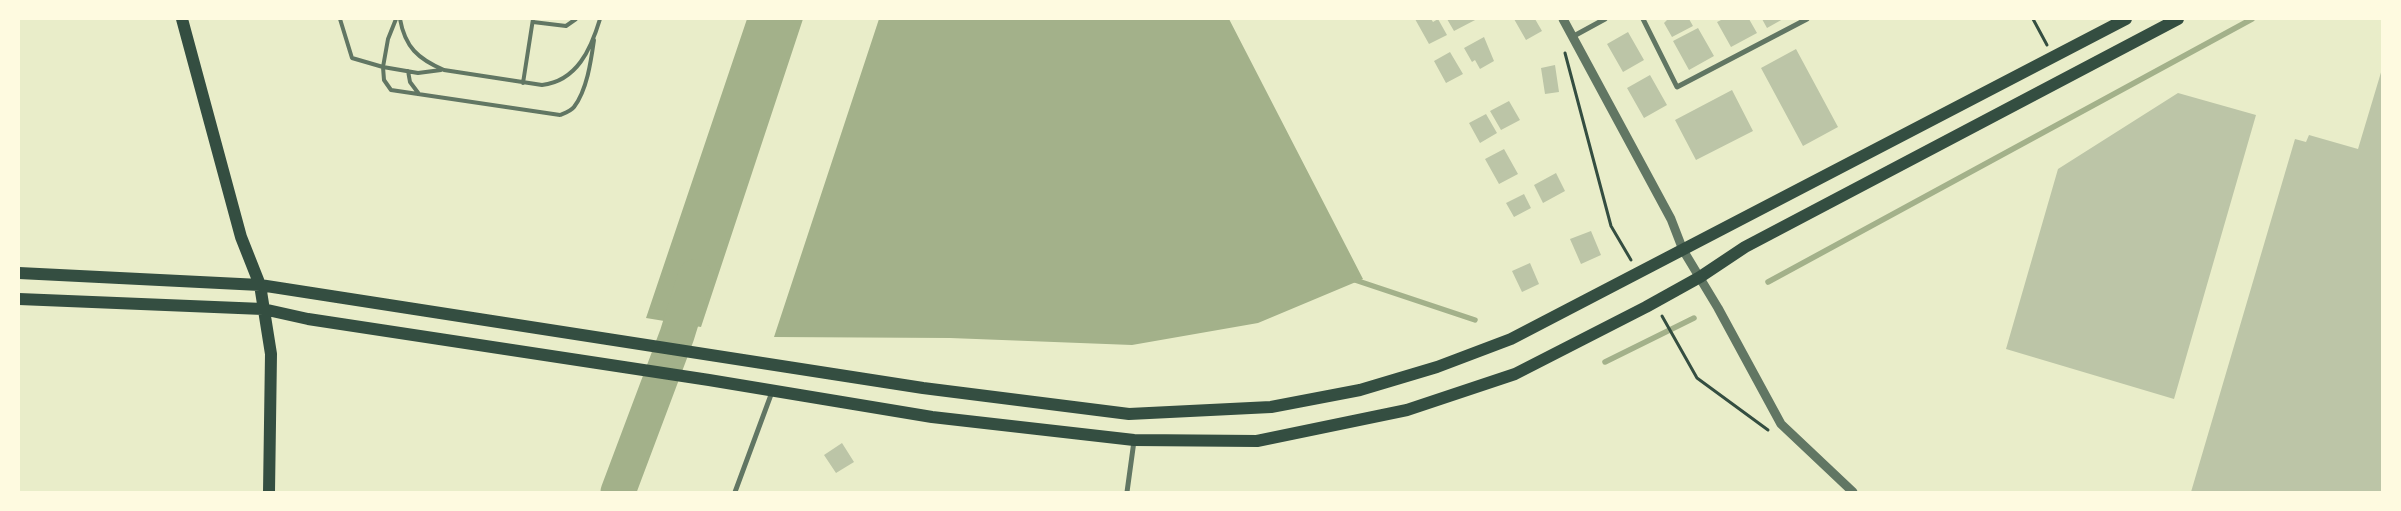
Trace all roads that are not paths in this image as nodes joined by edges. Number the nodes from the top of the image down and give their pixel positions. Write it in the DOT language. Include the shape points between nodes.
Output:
graph roads {
  1 [pos="182,19"];
  2 [pos="340,19"];
  3 [pos="396,19"];
  4 [pos="400,19"];
  5 [pos="576,19"];
  6 [pos="600,19"];
  7 [pos="1563,19"];
  8 [pos="1605,19"];
  9 [pos="1643,19"];
  10 [pos="1807,19"];
  11 [pos="2126,19"];
  12 [pos="2178,19"];
  13 [pos="533,20"];
  14 [pos="1572,36"];
  15 [pos="594,40"];
  16 [pos="383,66"];
  17 [pos="444,70"];
  18 [pos="408,71"];
  19 [pos="523,83"];
  20 [pos="419,94"];
  21 [pos="1683,250"];
  22 [pos="19,273"];
  23 [pos="1700,277"];
  24 [pos="260,285"];
  25 [pos="19,299"];
  26 [pos="264,309"];
  27 [pos="772,392"];
  28 [pos="1134,440"];
  29 [pos="269,492"];
  30 [pos="735,492"];
  31 [pos="1127,492"];
  32 [pos="1853,492"];
  1 -- 24 [label="main road" via="241,237"];
  2 -- 16 [label="lane" via="352,58"];
  3 -- 16 [label="lane"];
  4 -- 17 [label="lane" via="403,34 418,56"];
  5 -- 13 [label="lane" via="566,26"];
  6 -- 15 [label="lane"];
  7 -- 14 [label="street"];
  8 -- 14 [label="street"];
  9 -- 10 [label="street" via="1677,87"];
  11 -- 21 [label="main road"];
  12 -- 23 [label="main road" via="1745,247"];
  13 -- 19 [label="lane"];
  14 -- 21 [label="street" via="1671,219"];
  15 -- 19 [label="lane" via="575,71 566,77 547,85"];
  15 -- 20 [label="lane" via="580,97 572,109 560,115"];
  16 -- 18 [label="lane"];
  16 -- 20 [label="lane" via="384,80 391,90"];
  17 -- 18 [label="lane"];
  17 -- 19 [label="lane"];
  18 -- 20 [label="lane" via="410,82"];
  21 -- 23 [label="street"];
  21 -- 24 [label="main road" via="1511,339 1360,390 1271,407 1129,414 923,388"];
  22 -- 24 [label="main road"];
  23 -- 28 [label="main road" via="1515,374 1407,410 1257,441"];
  23 -- 32 [label="street" via="1781,424"];
  24 -- 26 [label="main road"];
  25 -- 26 [label="main road"];
  26 -- 27 [label="main road" via="308,319"];
  26 -- 29 [label="main road" via="271,354"];
  27 -- 28 [label="main road" via="932,417"];
  27 -- 30 [label="street"];
  28 -- 31 [label="street"];
}
